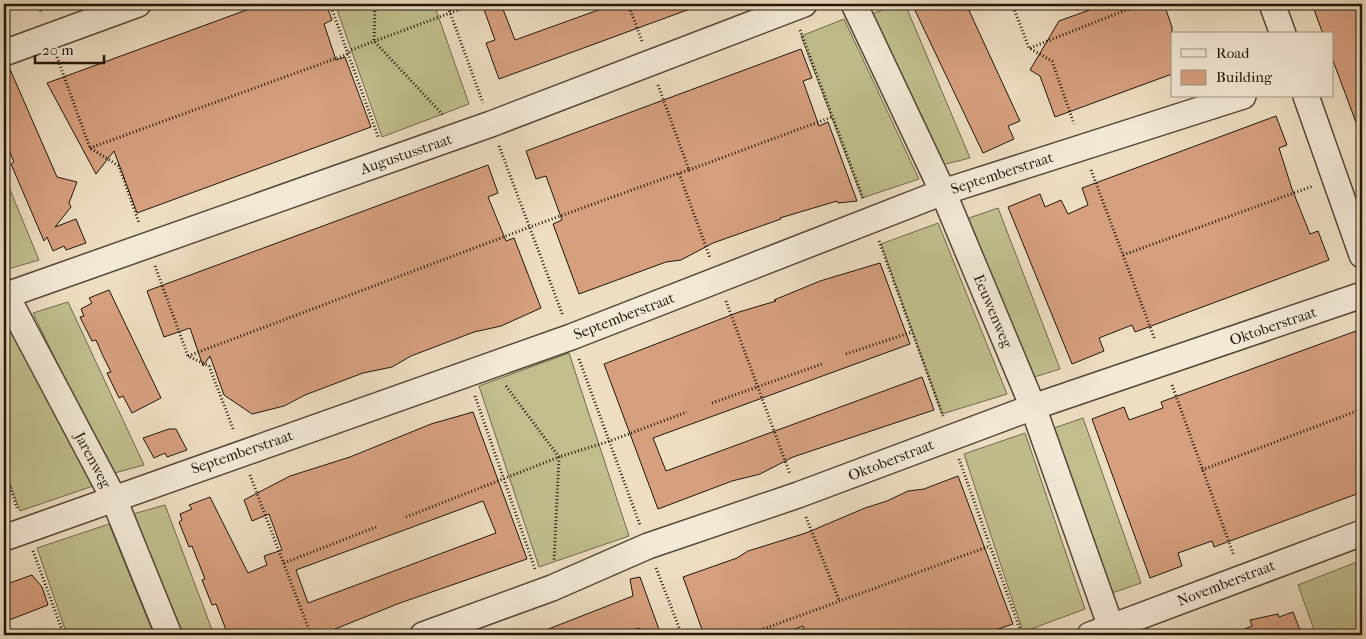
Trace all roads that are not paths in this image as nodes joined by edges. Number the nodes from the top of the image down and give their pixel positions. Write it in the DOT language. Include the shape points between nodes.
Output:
graph roads {
  1 [pos="138,4"];
  2 [pos="854,4"];
  3 [pos="1272,4"];
  4 [pos="798,6"];
  5 [pos="1282,32"];
  6 [pos="4,53"];
  7 [pos="1237,98"];
  8 [pos="1307,98"];
  9 [pos="943,192"];
  10 [pos="1362,256"];
  11 [pos="4,294"];
  12 [pos="1362,295"];
  13 [pos="1033,407"];
  14 [pos="113,497"];
  15 [pos="1362,532"];
  16 [pos="4,538"];
  17 [pos="1101,631"];
  18 [pos="168,635"];
  19 [pos="423,635"];
  1 -- 6 [label="street"];
  2 -- 9 [label="street, Eeuwenweg"];
  3 -- 5 [label="street"];
  4 -- 11 [label="street, Augustusstraat" via="462,134"];
  7 -- 9 [label="street, Septemberstraat"];
  8 -- 10 [label="street"];
  9 -- 13 [label="street, Eeuwenweg"];
  9 -- 14 [label="street, Septemberstraat" via="571,337"];
  11 -- 14 [label="street, Jarenweg"];
  12 -- 13 [label="street, Oktoberstraat"];
  13 -- 17 [label="street, Eeuwenweg"];
  13 -- 19 [label="street, Oktoberstraat" via="798,496 648,546 548,589"];
  14 -- 16 [label="street, Septemberstraat"];
  14 -- 18 [label="street, Jarenweg"];
  15 -- 17 [label="street, Novemberstraat"];
}
